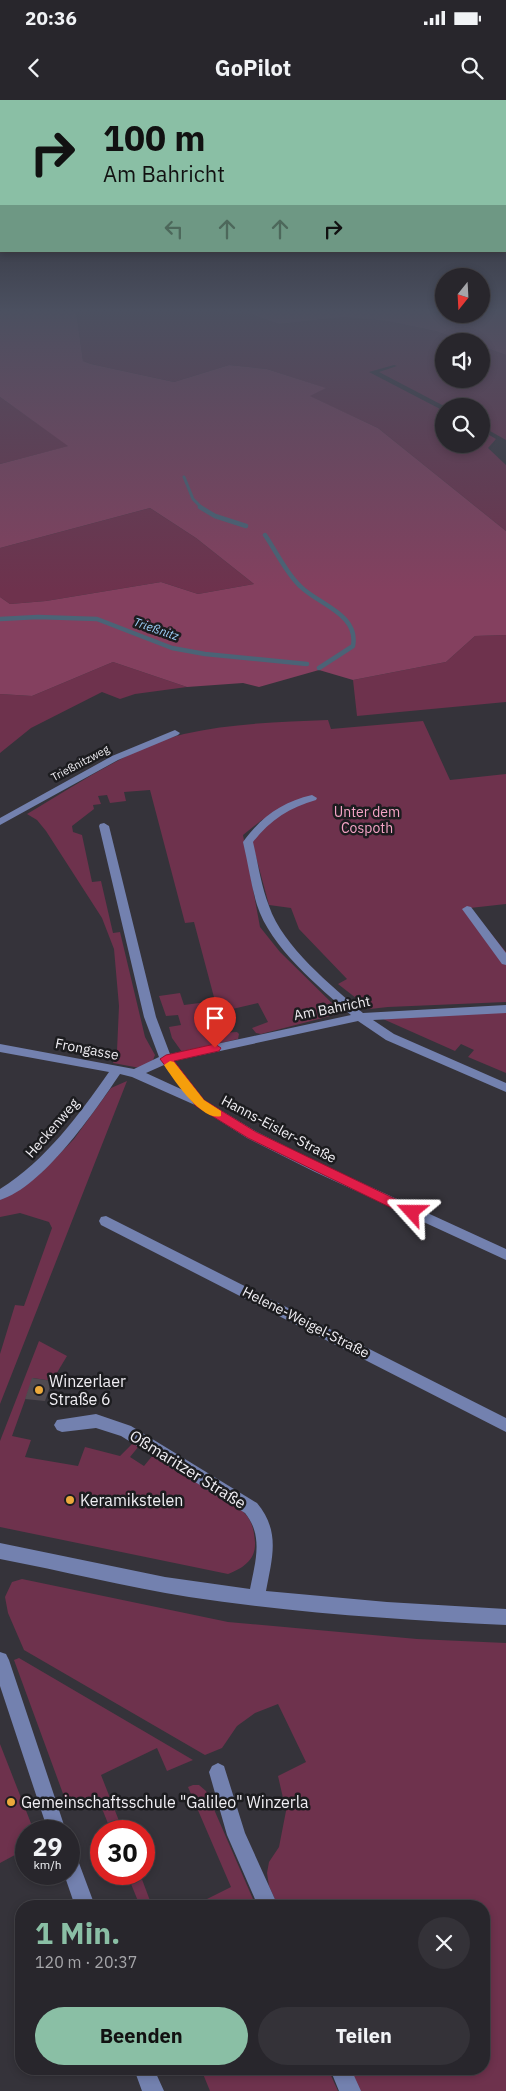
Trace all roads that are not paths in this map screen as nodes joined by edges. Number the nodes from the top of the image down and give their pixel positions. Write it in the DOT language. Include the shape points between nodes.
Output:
graph roads {
  1 [pos="175,733"];
  2 [pos="312,798"];
  3 [pos="0,822"];
  4 [pos="104,826"];
  5 [pos="467,909"];
  6 [pos="506,961"];
  7 [pos="506,1009"];
  8 [pos="360,1016"];
  9 [pos="0,1048"];
  10 [pos="166,1059"];
  11 [pos="117,1070"];
  12 [pos="135,1073"];
  13 [pos="506,1088"];
  14 [pos="200,1103"];
  15 [pos="0,1196"];
  16 [pos="106,1221"];
  17 [pos="506,1254"];
  18 [pos="62,1425"];
  19 [pos="506,1425"];
  20 [pos="0,1551"];
  21 [pos="257,1597"];
  22 [pos="506,1616"];
  23 [pos="0,1660"];
  24 [pos="218,1772"];
  25 [pos="53,1820"];
  26 [pos="77,1885"];
  27 [pos="83,1900"];
  28 [pos="265,1900"];
  29 [pos="146,2075"];
  30 [pos="343,2075"];
  31 [pos="152,2091"];
  32 [pos="350,2091"];
  1 -- 3 [label="street, Trießnitzweg" via="115,758"];
  2 -- 8 [label="street" via="287,806 256,830 248,842 252,866 271,924 308,968"];
  4 -- 10 [label="street, Hanns-Eisler-Straße" via="150,1017"];
  5 -- 6 [label="street"];
  7 -- 8 [label="street, Am Bahricht"];
  8 -- 10 [label="street, Am Bahricht"];
  8 -- 13 [label="street" via="390,1037"];
  9 -- 11 [label="street, Frongasse"];
  10 -- 12 [label="street, Frongasse"];
  10 -- 14 [label="street, Hanns-Eisler-Straße"];
  11 -- 12 [label="street, Frongasse"];
  11 -- 15 [label="street, Heckenweg" via="55,1150"];
  12 -- 14 [label="street"];
  14 -- 17 [label="street, Hanns-Eisler-Straße" via="252,1135 320,1169"];
  16 -- 19 [label="street, Helene-Weigel-Straße"];
  18 -- 21 [label="street, Oßmaritzer Straße" via="96,1421 126,1431 251,1508 259,1517 265,1534"];
  20 -- 21 [label="street" via="188,1589"];
  21 -- 22 [label="street" via="348,1607"];
  23 -- 25 [label="street"];
  24 -- 28 [label="street" via="236,1835"];
  26 -- 27 [label="street"];
  29 -- 31 [label="street"];
  30 -- 32 [label="street"];
}
